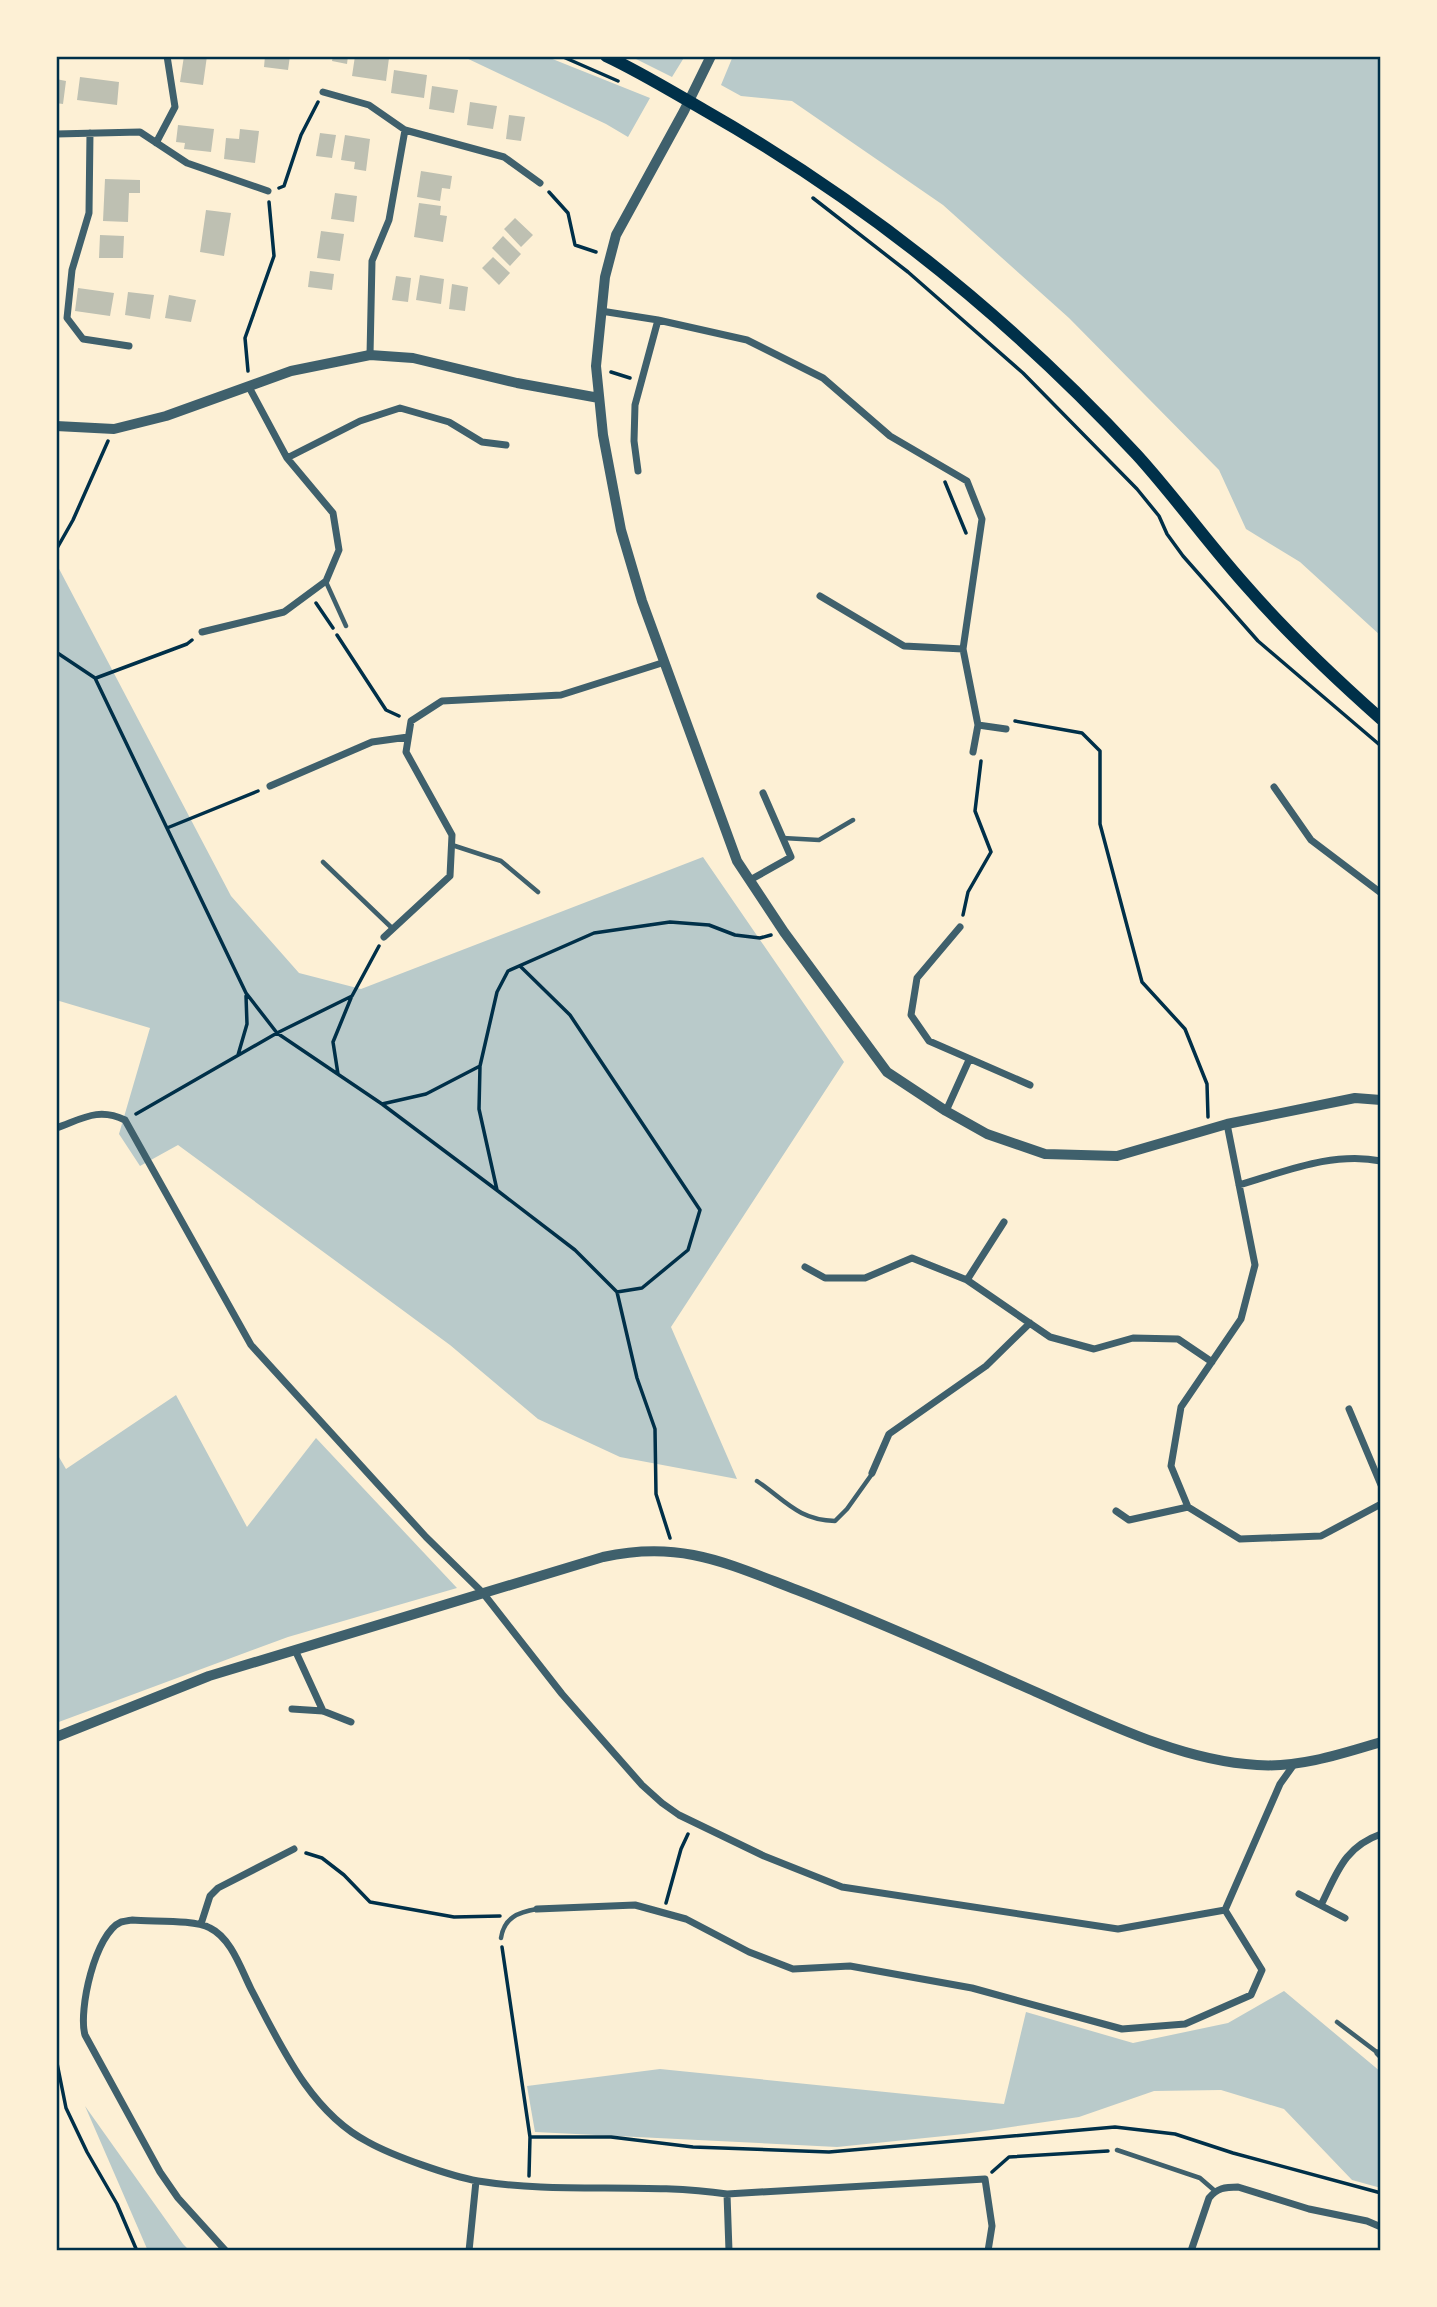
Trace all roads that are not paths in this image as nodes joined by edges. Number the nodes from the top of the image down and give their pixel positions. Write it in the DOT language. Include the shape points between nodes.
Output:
graph roads {
  1 [pos="167,56"];
  2 [pos="606,56"];
  3 [pos="711,56"];
  4 [pos="323,92"];
  5 [pos="405,130"];
  6 [pos="90,133"];
  7 [pos="56,134"];
  8 [pos="156,143"];
  9 [pos="540,183"];
  10 [pos="268,191"];
  11 [pos="601,311"];
  12 [pos="658,320"];
  13 [pos="129,345"];
  14 [pos="370,355"];
  15 [pos="249,387"];
  16 [pos="600,398"];
  17 [pos="56,426"];
  18 [pos="506,445"];
  19 [pos="287,458"];
  20 [pos="638,471"];
  21 [pos="326,581"];
  22 [pos="820,596"];
  23 [pos="346,626"];
  24 [pos="202,632"];
  25 [pos="963,649"];
  26 [pos="665,662"];
  27 [pos="1381,719"];
  28 [pos="978,725"];
  29 [pos="1006,729"];
  30 [pos="408,737"];
  31 [pos="973,752"];
  32 [pos="270,786"];
  33 [pos="1274,787"];
  34 [pos="763,793"];
  35 [pos="853,820"];
  36 [pos="783,838"];
  37 [pos="452,845"];
  38 [pos="323,862"];
  39 [pos="750,880"];
  40 [pos="538,892"];
  41 [pos="1381,893"];
  42 [pos="961,928"];
  43 [pos="393,929"];
  44 [pos="384,937"];
  45 [pos="969,1060"];
  46 [pos="1030,1085"];
  47 [pos="1381,1100"];
  48 [pos="946,1111"];
  49 [pos="1227,1125"];
  50 [pos="56,1128"];
  51 [pos="1381,1161"];
  52 [pos="1239,1185"];
  53 [pos="1004,1222"];
  54 [pos="805,1267"];
  55 [pos="967,1280"];
  56 [pos="1030,1322"];
  57 [pos="1212,1362"];
  58 [pos="1349,1409"];
  59 [pos="872,1473"];
  60 [pos="757,1481"];
  61 [pos="1381,1485"];
  62 [pos="1381,1504"];
  63 [pos="1188,1507"];
  64 [pos="1116,1511"];
  65 [pos="483,1593"];
  66 [pos="295,1650"];
  67 [pos="292,1709"];
  68 [pos="323,1711"];
  69 [pos="351,1722"];
  70 [pos="56,1737"];
  71 [pos="1381,1742"];
  72 [pos="1296,1763"];
  73 [pos="1381,1834"];
  74 [pos="295,1849"];
  75 [pos="1299,1894"];
  76 [pos="1321,1905"];
  77 [pos="537,1909"];
  78 [pos="1225,1910"];
  79 [pos="1345,1918"];
  80 [pos="201,1924"];
  81 [pos="501,1938"];
  82 [pos="1337,2022"];
  83 [pos="1380,2055"];
  84 [pos="1117,2150"];
  85 [pos="476,2180"];
  86 [pos="1215,2191"];
  87 [pos="727,2194"];
  88 [pos="1381,2227"];
  89 [pos="226,2251"];
  90 [pos="469,2251"];
  91 [pos="729,2251"];
  92 [pos="988,2251"];
  93 [pos="1191,2251"];
  1 -- 8 [label="street" via="175,107"];
  2 -- 27 [label="main road" via="738,129 822,183 921,256 1037,353 1138,456 1249,590 1322,667"];
  3 -- 11 [label="street" via="616,235"];
  4 -- 5 [label="street" via="369,105"];
  5 -- 9 [label="street" via="505,157"];
  5 -- 14 [label="street" via="389,220 372,261"];
  6 -- 7 [label="street"];
  6 -- 8 [label="street" via="140,132"];
  6 -- 13 [label="street" via="89,213 72,270 67,318 83,339"];
  8 -- 10 [label="street" via="187,163"];
  11 -- 12 [label="street"];
  11 -- 16 [label="street" via="596,366"];
  12 -- 20 [label="street" via="635,405"];
  12 -- 25 [label="street" via="747,340 823,378 890,436 967,481 982,519"];
  14 -- 15 [label="street" via="291,371"];
  14 -- 16 [label="street" via="413,358"];
  15 -- 17 [label="street" via="114,429"];
  15 -- 19 [label="street"];
  16 -- 26 [label="street" via="621,530"];
  18 -- 19 [label="street" via="482,442 449,422 400,408 360,421"];
  19 -- 21 [label="street" via="332,513 339,550"];
  21 -- 23 [label="lane"];
  21 -- 24 [label="street" via="284,612"];
  22 -- 25 [label="street" via="904,646"];
  25 -- 28 [label="street"];
  26 -- 30 [label="street" via="561,695 442,701 411,721"];
  26 -- 39 [label="street" via="737,861"];
  28 -- 29 [label="street"];
  28 -- 31 [label="street"];
  30 -- 32 [label="street" via="372,742"];
  30 -- 37 [label="street" via="406,752 452,835"];
  33 -- 41 [label="street" via="1311,840"];
  34 -- 36 [label="street"];
  35 -- 36 [label="lane" via="819,840"];
  36 -- 39 [label="street" via="791,857"];
  37 -- 40 [label="lane" via="501,861"];
  37 -- 43 [label="street" via="450,876"];
  38 -- 43 [label="lane"];
  39 -- 48 [label="street" via="887,1072"];
  42 -- 45 [label="street" via="917,978 911,1015 929,1041"];
  43 -- 44 [label="street"];
  45 -- 46 [label="street"];
  45 -- 48 [label="street"];
  47 -- 49 [label="street" via="1355,1098"];
  48 -- 49 [label="street" via="987,1134 1045,1154 1117,1156"];
  49 -- 52 [label="street"];
  50 -- 65 [label="street" via="100,1112 125,1120 251,1345"];
  51 -- 52 [label="street" via="1328,1160"];
  52 -- 57 [label="street" via="1255,1265 1241,1320"];
  53 -- 55 [label="street"];
  54 -- 55 [label="street" via="825,1278 865,1278 912,1258"];
  55 -- 56 [label="street"];
  56 -- 57 [label="street" via="1051,1337 1094,1349 1133,1338 1178,1339"];
  56 -- 59 [label="street" via="986,1366 889,1434"];
  57 -- 63 [label="street" via="1181,1407 1171,1466"];
  58 -- 61 [label="street"];
  59 -- 60 [label="lane" via="835,1521 818,1521 797,1511"];
  62 -- 63 [label="street" via="1321,1536 1240,1539"];
  63 -- 64 [label="street" via="1129,1520"];
  65 -- 66 [label="street"];
  65 -- 72 [label="street" via="614,1555 674,1550 722,1562 829,1602 1141,1736 1215,1760"];
  65 -- 78 [label="street" via="562,1694 642,1785 694,1822 764,1856 842,1887 1118,1929"];
  66 -- 68 [label="street"];
  66 -- 70 [label="street" via="209,1676"];
  67 -- 68 [label="street"];
  68 -- 69 [label="street"];
  71 -- 72 [label="street"];
  72 -- 78 [label="street" via="1280,1784"];
  73 -- 76 [label="street" via="1355,1846"];
  74 -- 80 [label="street" via="218,1888 210,1896"];
  75 -- 76 [label="street"];
  76 -- 79 [label="street"];
  77 -- 78 [label="street" via="635,1905 686,1919 793,1969 850,1966 972,1988 1122,2029 1185,2024 1251,1995 1262,1970"];
  77 -- 81 [label="lane" via="513,1916"];
  80 -- 85 [label="street" via="216,1931 229,1947 283,2049 317,2099 339,2120 367,2142"];
  80 -- 89 [label="street" via="132,1920 114,1927 94,1965 82,2024 160,2172"];
  82 -- 83 [label="lane"];
  84 -- 86 [label="lane" via="1200,2178"];
  85 -- 87 [label="street"];
  85 -- 90 [label="street"];
  86 -- 88 [label="street" via="1238,2187"];
  86 -- 93 [label="street"];
  87 -- 91 [label="street"];
  87 -- 92 [label="street" via="985,2179 992,2226"];
}
